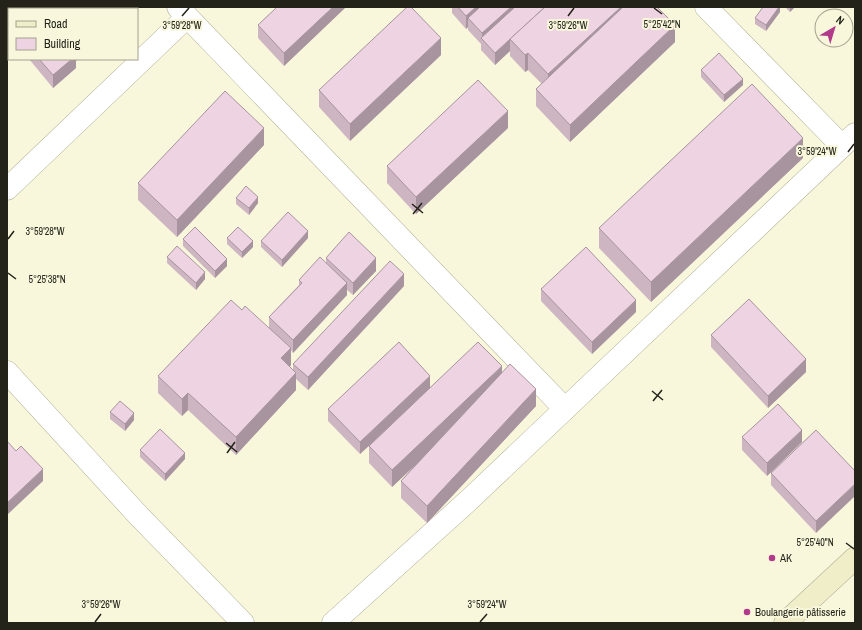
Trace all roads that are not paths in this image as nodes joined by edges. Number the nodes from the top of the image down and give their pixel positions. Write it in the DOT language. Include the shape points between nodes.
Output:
graph roads {
  1 [pos="706,7"];
  2 [pos="182,12"];
  3 [pos="138,57"];
  4 [pos="135,60"];
  5 [pos="849,140"];
  6 [pos="7,189"];
  7 [pos="7,372"];
  8 [pos="565,409"];
  9 [pos="855,558"];
  10 [pos="243,623"];
  11 [pos="333,623"];
  12 [pos="785,623"];
  1 -- 5 [label="street"];
  2 -- 3 [label="street"];
  2 -- 8 [label="street"];
  4 -- 6 [label="street"];
  5 -- 8 [label="street"];
  7 -- 10 [label="street" via="137,514"];
  8 -- 11 [label="street"];
  9 -- 12 [label="main road"];
}
